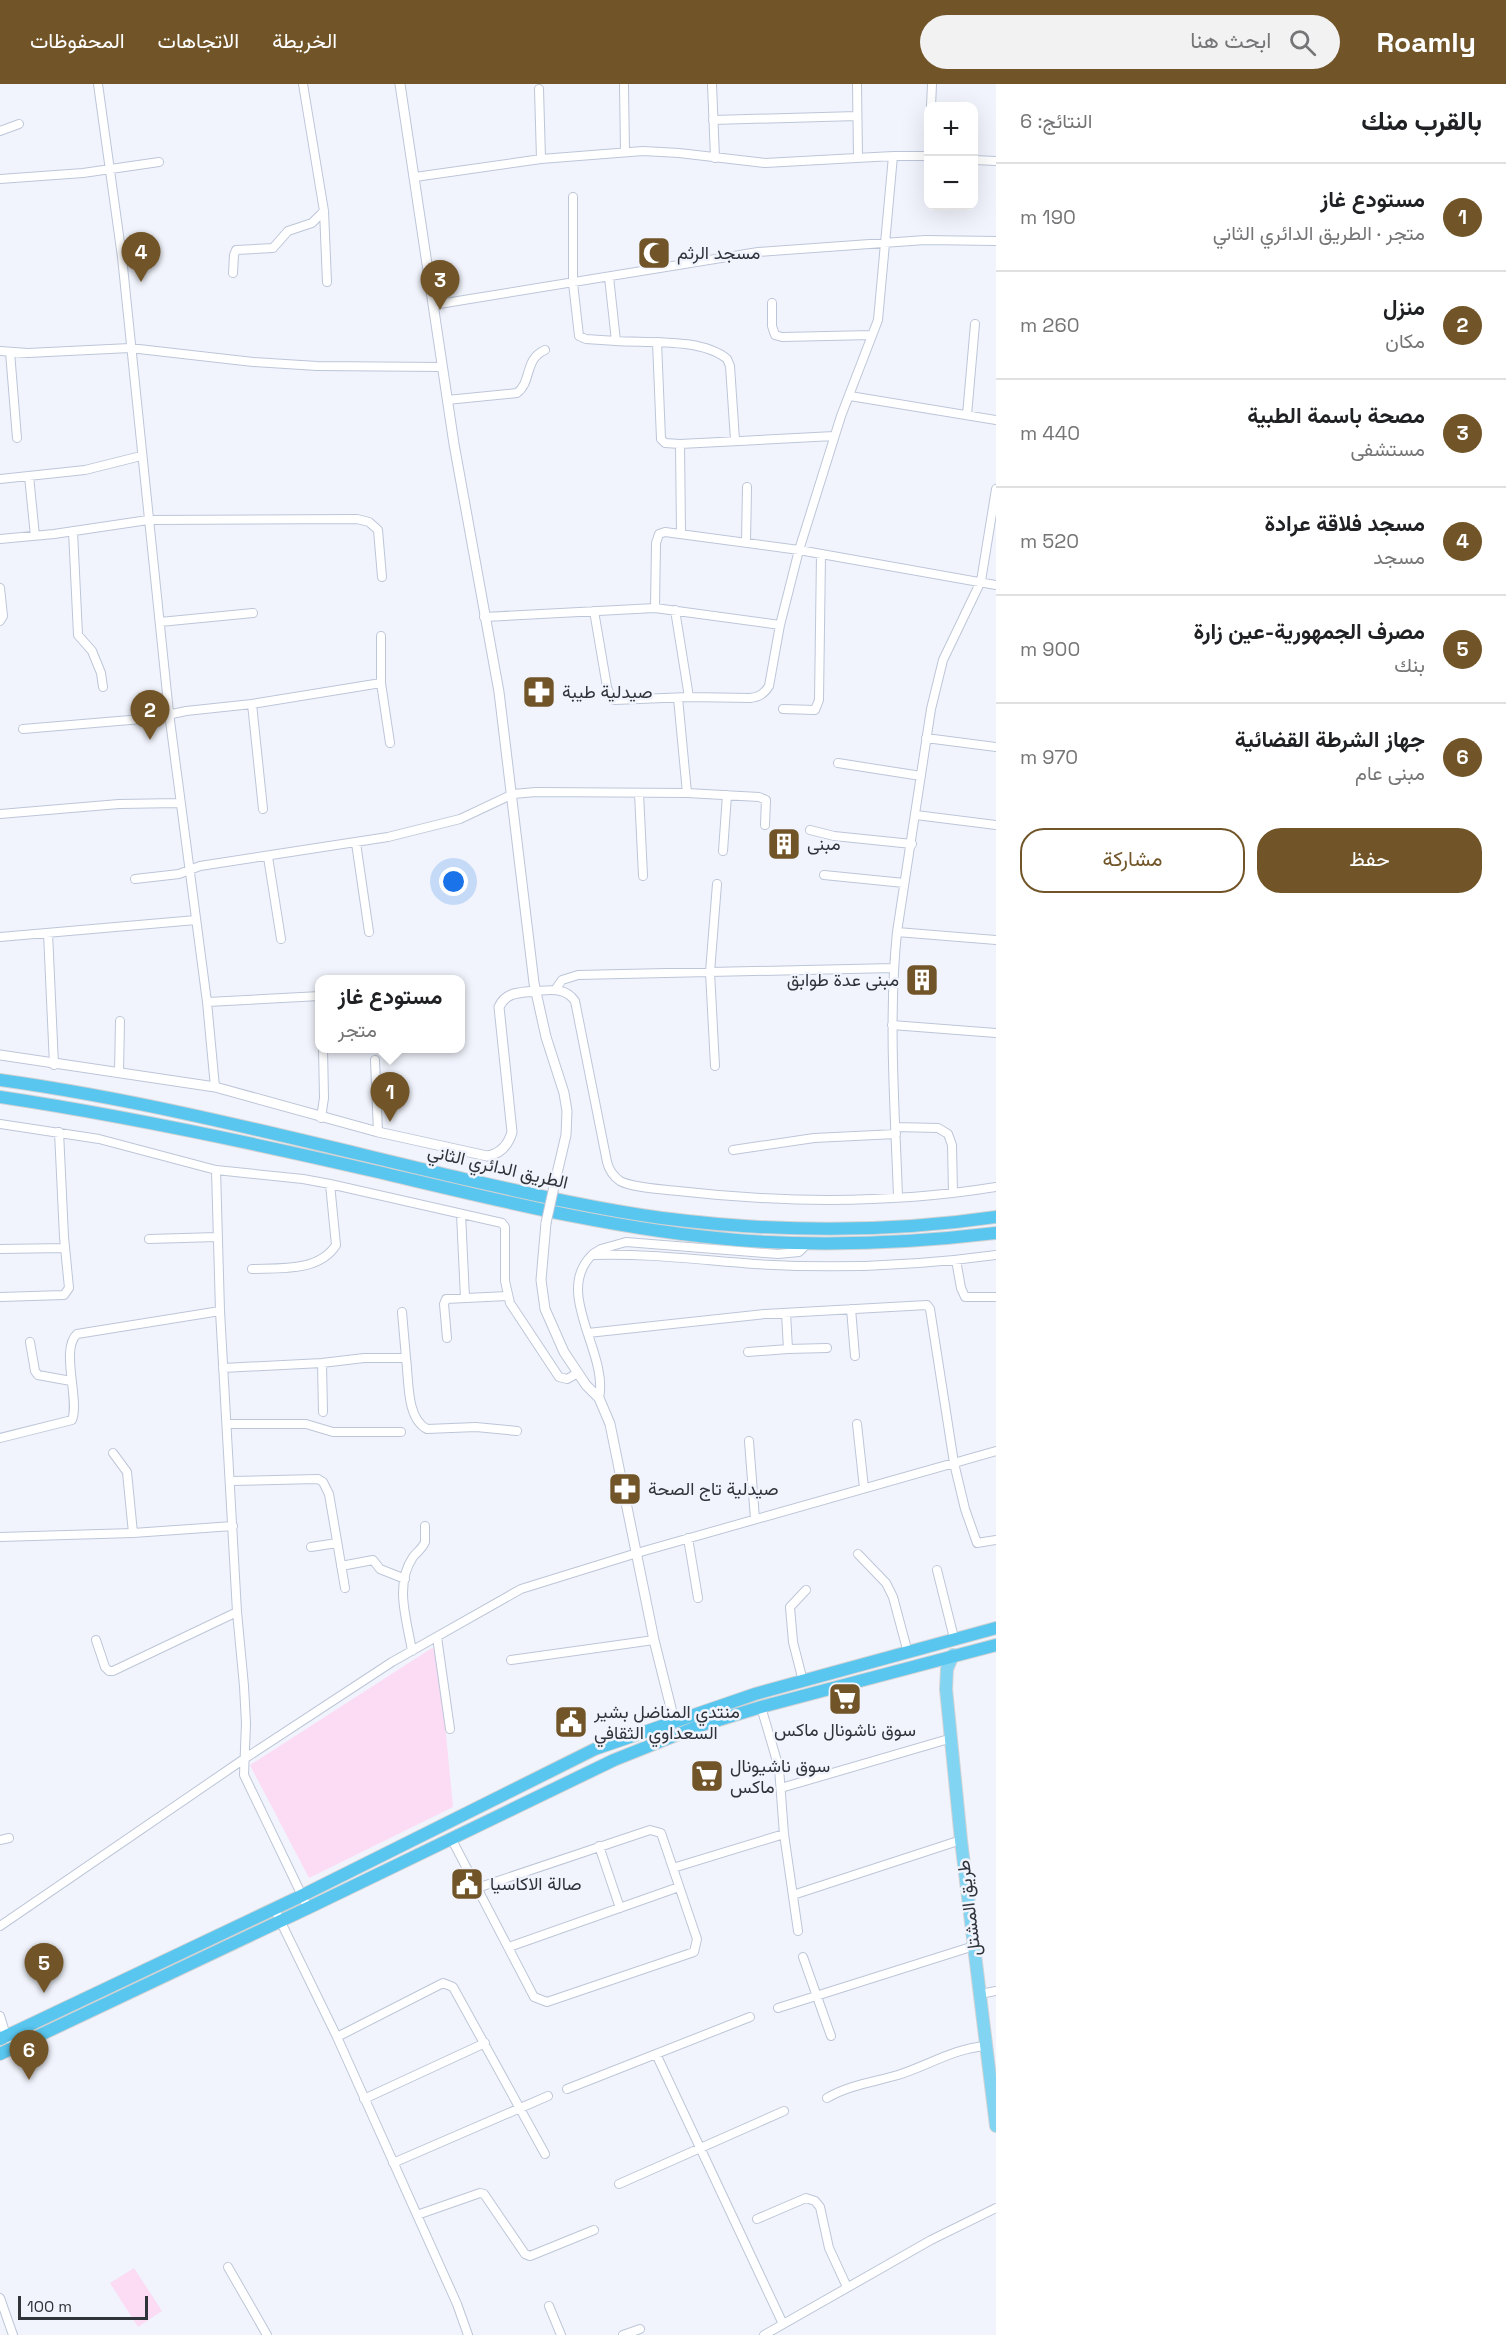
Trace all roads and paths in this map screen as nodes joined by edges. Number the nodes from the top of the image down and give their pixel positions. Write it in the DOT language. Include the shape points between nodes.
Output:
graph roads {
  1 [pos="99,84"];
  2 [pos="303,84"];
  3 [pos="400,84"];
  4 [pos="712,84"];
  5 [pos="857,84"];
  6 [pos="932,84"];
  7 [pos="624,86"];
  8 [pos="539,89"];
  9 [pos="931,102"];
  10 [pos="857,116"];
  11 [pos="713,120"];
  12 [pos="19,124"];
  13 [pos="0,131"];
  14 [pos="625,152"];
  15 [pos="893,156"];
  16 [pos="924,156"];
  17 [pos="715,158"];
  18 [pos="858,158"];
  19 [pos="541,159"];
  20 [pos="978,159"];
  21 [pos="996,161"];
  22 [pos="159,162"];
  23 [pos="110,170"];
  24 [pos="415,177"];
  25 [pos="0,179"];
  26 [pos="573,197"];
  27 [pos="324,211"];
  28 [pos="996,241"];
  29 [pos="885,243"];
  30 [pos="233,273"];
  31 [pos="609,277"];
  32 [pos="327,282"];
  33 [pos="573,283"];
  34 [pos="772,303"];
  35 [pos="433,305"];
  36 [pos="975,324"];
  37 [pos="872,336"];
  38 [pos="616,340"];
  39 [pos="657,342"];
  40 [pos="130,348"];
  41 [pos="545,350"];
  42 [pos="0,351"];
  43 [pos="10,352"];
  44 [pos="442,367"];
  45 [pos="850,396"];
  46 [pos="447,400"];
  47 [pos="967,415"];
  48 [pos="996,420"];
  49 [pos="834,436"];
  50 [pos="17,438"];
  51 [pos="735,440"];
  52 [pos="680,444"];
  53 [pos="141,456"];
  54 [pos="29,476"];
  55 [pos="0,479"];
  56 [pos="747,488"];
  57 [pos="996,489"];
  58 [pos="148,520"];
  59 [pos="73,531"];
  60 [pos="681,533"];
  61 [pos="35,537"];
  62 [pos="0,539"];
  63 [pos="746,543"];
  64 [pos="799,550"];
  65 [pos="821,555"];
  66 [pos="382,577"];
  67 [pos="981,581"];
  68 [pos="996,585"];
  69 [pos="0,588"];
  70 [pos="655,608"];
  71 [pos="675,610"];
  72 [pos="594,611"];
  73 [pos="253,613"];
  74 [pos="484,617"];
  75 [pos="0,621"];
  76 [pos="160,622"];
  77 [pos="780,625"];
  78 [pos="381,636"];
  79 [pos="381,683"];
  80 [pos="103,687"];
  81 [pos="689,697"];
  82 [pos="678,698"];
  83 [pos="252,705"];
  84 [pos="783,709"];
  85 [pos="169,714"];
  86 [pos="23,729"];
  87 [pos="926,738"];
  88 [pos="390,743"];
  89 [pos="996,747"];
  90 [pos="838,763"];
  91 [pos="921,776"];
  92 [pos="639,793"];
  93 [pos="513,794"];
  94 [pos="687,794"];
  95 [pos="727,795"];
  96 [pos="179,803"];
  97 [pos="263,809"];
  98 [pos="0,814"];
  99 [pos="916,815"];
  100 [pos="765,825"];
  101 [pos="996,825"];
  102 [pos="810,831"];
  103 [pos="356,843"];
  104 [pos="912,844"];
  105 [pos="723,851"];
  106 [pos="268,857"];
  107 [pos="189,870"];
  108 [pos="824,875"];
  109 [pos="643,876"];
  110 [pos="135,879"];
  111 [pos="904,882"];
  112 [pos="717,884"];
  113 [pos="196,920"];
  114 [pos="369,932"];
  115 [pos="897,932"];
  116 [pos="48,933"];
  117 [pos="0,937"];
  118 [pos="281,939"];
  119 [pos="996,940"];
  120 [pos="893,968"];
  121 [pos="710,972"];
  122 [pos="555,990"];
  123 [pos="536,991"];
  124 [pos="315,996"];
  125 [pos="207,1002"];
  126 [pos="120,1021"];
  127 [pos="892,1025"];
  128 [pos="996,1033"];
  129 [pos="322,1053"];
  130 [pos="0,1055"];
  131 [pos="375,1060"];
  132 [pos="54,1065"];
  133 [pos="715,1066"];
  134 [pos="119,1074"];
  135 [pos="0,1080"];
  136 [pos="215,1087"];
  137 [pos="0,1097"];
  138 [pos="321,1118"];
  139 [pos="0,1124"];
  140 [pos="896,1131"];
  141 [pos="59,1132"];
  142 [pos="378,1132"];
  143 [pos="733,1150"];
  144 [pos="216,1170"];
  145 [pos="330,1184"];
  146 [pos="996,1187"];
  147 [pos="953,1192"];
  148 [pos="898,1197"];
  149 [pos="461,1214"];
  150 [pos="996,1217"];
  151 [pos="996,1233"];
  152 [pos="217,1237"];
  153 [pos="149,1239"];
  154 [pos="808,1243"];
  155 [pos="65,1248"];
  156 [pos="0,1249"];
  157 [pos="592,1255"];
  158 [pos="996,1255"];
  159 [pos="956,1260"];
  160 [pos="252,1269"];
  161 [pos="507,1296"];
  162 [pos="0,1297"];
  163 [pos="996,1297"];
  164 [pos="465,1298"];
  165 [pos="851,1309"];
  166 [pos="220,1311"];
  167 [pos="402,1312"];
  168 [pos="786,1312"];
  169 [pos="588,1333"];
  170 [pos="447,1338"];
  171 [pos="30,1342"];
  172 [pos="826,1348"];
  173 [pos="788,1349"];
  174 [pos="748,1352"];
  175 [pos="855,1356"];
  176 [pos="406,1359"];
  177 [pos="322,1363"];
  178 [pos="223,1368"];
  179 [pos="578,1373"];
  180 [pos="71,1382"];
  181 [pos="599,1398"];
  182 [pos="323,1412"];
  183 [pos="227,1424"];
  184 [pos="857,1424"];
  185 [pos="518,1431"];
  186 [pos="401,1432"];
  187 [pos="0,1438"];
  188 [pos="749,1441"];
  189 [pos="996,1451"];
  190 [pos="113,1453"];
  191 [pos="954,1463"];
  192 [pos="230,1480"];
  193 [pos="864,1488"];
  194 [pos="755,1519"];
  195 [pos="232,1526"];
  196 [pos="425,1526"];
  197 [pos="133,1533"];
  198 [pos="0,1537"];
  199 [pos="688,1538"];
  200 [pos="996,1540"];
  201 [pos="337,1543"];
  202 [pos="311,1547"];
  203 [pos="637,1553"];
  204 [pos="858,1554"];
  205 [pos="341,1566"];
  206 [pos="937,1570"];
  207 [pos="405,1579"];
  208 [pos="345,1588"];
  209 [pos="806,1590"];
  210 [pos="698,1598"];
  211 [pos="237,1611"];
  212 [pos="996,1628"];
  213 [pos="437,1637"];
  214 [pos="954,1638"];
  215 [pos="96,1640"];
  216 [pos="654,1640"];
  217 [pos="996,1645"];
  218 [pos="412,1651"];
  219 [pos="908,1653"];
  220 [pos="953,1655"];
  221 [pos="512,1660"];
  222 [pos="929,1662"];
  223 [pos="803,1681"];
  224 [pos="946,1689"];
  225 [pos="761,1707"];
  226 [pos="674,1720"];
  227 [pos="450,1729"];
  228 [pos="952,1738"];
  229 [pos="244,1760"];
  230 [pos="526,1782"];
  231 [pos="781,1788"];
  232 [pos="533,1798"];
  233 [pos="784,1834"];
  234 [pos="451,1838"];
  235 [pos="961,1840"];
  236 [pos="599,1846"];
  237 [pos="673,1868"];
  238 [pos="678,1887"];
  239 [pos="477,1888"];
  240 [pos="793,1895"];
  241 [pos="301,1896"];
  242 [pos="274,1908"];
  243 [pos="308,1908"];
  244 [pos="620,1908"];
  245 [pos="280,1921"];
  246 [pos="0,1926"];
  247 [pos="798,1931"];
  248 [pos="974,1946"];
  249 [pos="508,1947"];
  250 [pos="803,1957"];
  251 [pos="996,1991"];
  252 [pos="980,1994"];
  253 [pos="816,1995"];
  254 [pos="778,2008"];
  255 [pos="0,2016"];
  256 [pos="750,2017"];
  257 [pos="831,2036"];
  258 [pos="3,2037"];
  259 [pos="337,2037"];
  260 [pos="485,2043"];
  261 [pos="986,2046"];
  262 [pos="5,2052"];
  263 [pos="656,2054"];
  264 [pos="567,2089"];
  265 [pos="548,2096"];
  266 [pos="827,2098"];
  267 [pos="364,2099"];
  268 [pos="521,2107"];
  269 [pos="995,2109"];
  270 [pos="784,2111"];
  271 [pos="996,2126"];
  272 [pos="699,2147"];
  273 [pos="545,2154"];
  274 [pos="393,2163"];
  275 [pos="619,2184"];
  276 [pos="996,2208"];
  277 [pos="417,2215"];
  278 [pos="757,2219"];
  279 [pos="594,2230"];
  280 [pos="228,2267"];
  281 [pos="847,2287"];
  282 [pos="0,2298"];
  283 [pos="549,2306"];
  284 [pos="783,2324"];
  285 [pos="640,2329"];
  286 [pos="768,2334"];
  287 [pos="13,2335"];
  288 [pos="267,2335"];
  289 [pos="468,2335"];
  290 [pos="561,2335"];
  291 [pos="623,2335"];
  1 -- 23 [label="street"];
  2 -- 27 [label="street"];
  3 -- 24 [label="street"];
  4 -- 11 [label="street"];
  5 -- 10 [label="street"];
  6 -- 9 [label="street"];
  7 -- 14 [label="street"];
  8 -- 19 [label="street"];
  10 -- 11 [label="street"];
  10 -- 18 [label="street"];
  11 -- 17 [label="street"];
  12 -- 13 [label="street"];
  14 -- 17 [label="street" via="657,150"];
  14 -- 19 [label="street"];
  15 -- 16 [label="street"];
  15 -- 18 [label="street"];
  15 -- 29 [label="street"];
  17 -- 18 [label="street" via="765,163"];
  19 -- 24 [label="street"];
  20 -- 21 [label="street"];
  22 -- 23 [label="street"];
  23 -- 25 [label="street"];
  23 -- 40 [label="street"];
  24 -- 35 [label="street"];
  26 -- 33 [label="street"];
  27 -- 30 [label="street" via="312,223 288,231 273,248 236,250"];
  27 -- 32 [label="street"];
  28 -- 29 [label="street"];
  29 -- 31 [label="street" via="722,256"];
  29 -- 37 [label="street" via="880,306"];
  31 -- 33 [label="street"];
  31 -- 38 [label="street"];
  33 -- 35 [label="street"];
  33 -- 38 [label="street" via="579,336"];
  34 -- 37 [label="street" via="775,335"];
  35 -- 44 [label="street"];
  36 -- 47 [label="street"];
  37 -- 45 [label="street"];
  38 -- 39 [label="street"];
  39 -- 51 [label="street" via="711,350 728,359"];
  39 -- 52 [label="street" via="661,438 665,443"];
  40 -- 43 [label="street"];
  40 -- 44 [label="street" via="317,366"];
  40 -- 53 [label="street"];
  41 -- 46 [label="street" via="534,356 517,393"];
  42 -- 43 [label="street"];
  43 -- 50 [label="street"];
  44 -- 46 [label="street"];
  45 -- 47 [label="street"];
  45 -- 49 [label="street"];
  46 -- 74 [label="street"];
  47 -- 48 [label="street"];
  49 -- 51 [label="street"];
  49 -- 64 [label="street"];
  51 -- 52 [label="street"];
  52 -- 60 [label="street"];
  53 -- 54 [label="street" via="85,470"];
  53 -- 58 [label="street"];
  54 -- 55 [label="street"];
  54 -- 61 [label="street"];
  56 -- 63 [label="street"];
  57 -- 67 [label="street"];
  58 -- 59 [label="street"];
  58 -- 66 [label="street" via="357,519 378,530"];
  58 -- 76 [label="street"];
  59 -- 61 [label="street"];
  59 -- 80 [label="street" via="78,635 92,651"];
  60 -- 63 [label="street"];
  60 -- 70 [label="street" via="665,532 657,538"];
  61 -- 62 [label="street"];
  63 -- 64 [label="street"];
  64 -- 65 [label="street"];
  64 -- 77 [label="street"];
  65 -- 67 [label="street"];
  65 -- 84 [label="street" via="819,700 815,710"];
  67 -- 68 [label="street"];
  67 -- 87 [label="street" via="943,660"];
  69 -- 75 [label="street"];
  70 -- 71 [label="street"];
  70 -- 72 [label="street"];
  71 -- 77 [label="street"];
  71 -- 81 [label="street"];
  72 -- 74 [label="street"];
  72 -- 82 [label="street" via="611,698"];
  73 -- 76 [label="street"];
  74 -- 93 [label="street"];
  76 -- 85 [label="street"];
  77 -- 81 [label="street" via="765,693 750,698"];
  78 -- 79 [label="street"];
  79 -- 83 [label="street"];
  79 -- 88 [label="street"];
  81 -- 82 [label="street"];
  82 -- 94 [label="street"];
  83 -- 85 [label="street"];
  83 -- 97 [label="street"];
  85 -- 86 [label="street"];
  85 -- 96 [label="street"];
  87 -- 89 [label="street"];
  87 -- 91 [label="street"];
  90 -- 91 [label="street"];
  91 -- 99 [label="street"];
  92 -- 93 [label="street"];
  92 -- 94 [label="street"];
  92 -- 109 [label="street"];
  93 -- 103 [label="street" via="453,821"];
  93 -- 123 [label="street"];
  94 -- 95 [label="street"];
  95 -- 100 [label="street" via="763,798"];
  95 -- 105 [label="street"];
  96 -- 98 [label="street"];
  96 -- 107 [label="street"];
  99 -- 101 [label="street"];
  99 -- 104 [label="street"];
  102 -- 104 [label="street"];
  103 -- 106 [label="street"];
  103 -- 114 [label="street"];
  104 -- 111 [label="street"];
  106 -- 107 [label="street"];
  106 -- 118 [label="street"];
  107 -- 110 [label="street"];
  107 -- 113 [label="street"];
  108 -- 111 [label="street"];
  111 -- 115 [label="street"];
  112 -- 121 [label="street"];
  113 -- 116 [label="street"];
  113 -- 125 [label="street"];
  115 -- 119 [label="street"];
  115 -- 120 [label="street"];
  116 -- 117 [label="street"];
  116 -- 132 [label="street"];
  120 -- 121 [label="street"];
  120 -- 127 [label="street"];
  121 -- 122 [label="street" via="569,976"];
  121 -- 133 [label="street"];
  122 -- 123 [label="street"];
  122 -- 148 [label="street" via="569,994 577,1006 607,1162 610,1172 621,1181 760,1198"];
  123 -- 142 [label="street" via="510,994 499,1007 512,1127 501,1150 481,1156"];
  123 -- 179 [label="street, bridge" via="567,1111 566,1135 546,1224 541,1280 544,1309"];
  124 -- 125 [label="street"];
  125 -- 136 [label="street"];
  126 -- 134 [label="street"];
  127 -- 128 [label="street"];
  127 -- 140 [label="street"];
  129 -- 138 [label="street"];
  130 -- 132 [label="street"];
  131 -- 142 [label="street"];
  132 -- 134 [label="street"];
  134 -- 136 [label="street"];
  135 -- 150 [label="highway, الطريق الدائري الثاني" via="158,1108 537,1195 661,1218 746,1226 846,1228"];
  136 -- 138 [label="street"];
  137 -- 154 [label="highway, الطريق الدائري الثاني" via="154,1123 606,1224 739,1240"];
  138 -- 142 [label="street"];
  139 -- 141 [label="street"];
  140 -- 143 [label="street"];
  140 -- 147 [label="street" via="938,1128 948,1134 952,1141"];
  140 -- 148 [label="street"];
  141 -- 144 [label="street"];
  141 -- 155 [label="street"];
  144 -- 145 [label="street"];
  144 -- 152 [label="street"];
  145 -- 149 [label="street"];
  145 -- 160 [label="street" via="334,1249 302,1267"];
  146 -- 147 [label="street"];
  147 -- 148 [label="street"];
  149 -- 161 [label="street" via="503,1224"];
  149 -- 164 [label="street"];
  151 -- 154 [label="highway, الطريق الدائري الثاني" via="906,1241"];
  152 -- 153 [label="street"];
  152 -- 166 [label="street"];
  154 -- 157 [label="street" via="796,1252 766,1255 626,1242"];
  155 -- 156 [label="street"];
  155 -- 162 [label="street" via="69,1288 66,1293"];
  157 -- 159 [label="street" via="648,1254 823,1266"];
  157 -- 169 [label="street" via="582,1268 578,1283 580,1311"];
  158 -- 159 [label="street"];
  159 -- 163 [label="street" via="964,1297"];
  161 -- 164 [label="street"];
  161 -- 179 [label="street" via="559,1377 567,1379"];
  164 -- 170 [label="street" via="445,1301"];
  165 -- 168 [label="street"];
  165 -- 175 [label="street"];
  165 -- 191 [label="street" via="929,1306"];
  166 -- 178 [label="street"];
  166 -- 180 [label="street" via="77,1334 71,1341"];
  167 -- 176 [label="street"];
  168 -- 169 [label="street"];
  168 -- 173 [label="street"];
  169 -- 181 [label="street" via="600,1373"];
  171 -- 180 [label="street" via="38,1375"];
  172 -- 173 [label="street"];
  173 -- 174 [label="street"];
  176 -- 177 [label="street"];
  176 -- 185 [label="street" via="414,1416 420,1425 427,1429 476,1427"];
  177 -- 178 [label="street"];
  177 -- 182 [label="street"];
  178 -- 183 [label="street"];
  179 -- 181 [label="street"];
  180 -- 187 [label="street" via="72,1420"];
  181 -- 203 [label="street" via="610,1424"];
  183 -- 186 [label="street" via="306,1424 333,1432"];
  183 -- 192 [label="street"];
  184 -- 193 [label="street"];
  188 -- 194 [label="street"];
  189 -- 191 [label="street"];
  190 -- 197 [label="street" via="127,1472"];
  191 -- 193 [label="street"];
  191 -- 200 [label="street" via="976,1541 981,1544"];
  192 -- 195 [label="street"];
  192 -- 201 [label="street" via="318,1479 329,1494"];
  193 -- 194 [label="street"];
  194 -- 199 [label="street"];
  195 -- 197 [label="street"];
  195 -- 211 [label="street"];
  196 -- 207 [label="street" via="425,1542"];
  197 -- 198 [label="street"];
  199 -- 203 [label="street"];
  199 -- 210 [label="street"];
  201 -- 202 [label="street"];
  201 -- 205 [label="street"];
  203 -- 213 [label="street" via="521,1589"];
  203 -- 216 [label="street"];
  204 -- 219 [label="street" via="886,1583"];
  205 -- 207 [label="street" via="374,1560 380,1569"];
  205 -- 208 [label="street"];
  206 -- 214 [label="street"];
  207 -- 218 [label="street" via="402,1593"];
  209 -- 223 [label="street" via="790,1607 793,1642"];
  211 -- 215 [label="street" via="113,1671 105,1667"];
  211 -- 229 [label="street" via="244,1686"];
  212 -- 214 [label="highway"];
  213 -- 218 [label="street"];
  213 -- 227 [label="street"];
  214 -- 219 [label="highway"];
  216 -- 221 [label="street"];
  216 -- 226 [label="street"];
  217 -- 220 [label="highway"];
  218 -- 229 [label="street"];
  219 -- 223 [label="highway"];
  220 -- 222 [label="highway"];
  220 -- 224 [label="main road, طريق المشتل" via="947,1669"];
  222 -- 224 [label="main road, طريق المشتل" via="940,1673"];
  222 -- 225 [label="highway"];
  223 -- 226 [label="highway"];
  224 -- 228 [label="main road, طريق المشتل"];
  225 -- 231 [label="street"];
  225 -- 232 [label="highway" via="699,1726"];
  226 -- 230 [label="highway" via="595,1749"];
  228 -- 231 [label="street"];
  228 -- 235 [label="main road, طريق المشتل"];
  229 -- 241 [label="street" via="244,1780"];
  229 -- 246 [label="street"];
  230 -- 232 [label="highway"];
  230 -- 241 [label="highway"];
  231 -- 233 [label="street"];
  232 -- 234 [label="highway"];
  233 -- 237 [label="street"];
  233 -- 240 [label="street"];
  234 -- 239 [label="street"];
  234 -- 243 [label="highway"];
  235 -- 240 [label="street"];
  235 -- 248 [label="main road, طريق المشتل"];
  236 -- 237 [label="street" via="656,1830 661,1833"];
  236 -- 239 [label="street"];
  236 -- 244 [label="street"];
  237 -- 238 [label="street"];
  238 -- 244 [label="street"];
  238 -- 249 [label="street" via="697,1939 694,1952 547,2002 534,1997"];
  239 -- 249 [label="street"];
  240 -- 247 [label="street"];
  241 -- 242 [label="highway"];
  241 -- 243 [label="street"];
  242 -- 245 [label="street"];
  242 -- 258 [label="highway"];
  243 -- 245 [label="highway"];
  244 -- 249 [label="street"];
  245 -- 259 [label="street"];
  245 -- 262 [label="highway"];
  248 -- 252 [label="main road, طريق المشتل"];
  248 -- 253 [label="street"];
  250 -- 253 [label="street"];
  251 -- 252 [label="street"];
  252 -- 261 [label="main road, طريق المشتل"];
  253 -- 254 [label="street"];
  253 -- 257 [label="street"];
  255 -- 258 [label="street"];
  256 -- 263 [label="street"];
  258 -- 262 [label="street"];
  259 -- 260 [label="street" via="443,1983 453,1987"];
  259 -- 267 [label="street"];
  260 -- 267 [label="street"];
  260 -- 268 [label="street"];
  261 -- 266 [label="street" via="970,2047 898,2075 840,2090"];
  261 -- 269 [label="main road, طريق المشتل"];
  263 -- 264 [label="street"];
  263 -- 272 [label="street"];
  265 -- 268 [label="street"];
  267 -- 274 [label="street"];
  268 -- 273 [label="street"];
  268 -- 274 [label="street"];
  269 -- 271 [label="main road, طريق المشتل"];
  270 -- 272 [label="street"];
  272 -- 275 [label="street"];
  272 -- 284 [label="street"];
  274 -- 277 [label="street"];
  276 -- 281 [label="street"];
  277 -- 279 [label="street" via="484,2194 530,2256"];
  277 -- 289 [label="street"];
  278 -- 281 [label="street" via="806,2198 815,2201 820,2206 829,2248"];
  280 -- 288 [label="street"];
  281 -- 284 [label="street"];
  282 -- 287 [label="street"];
  283 -- 290 [label="street"];
  284 -- 286 [label="street"];
  285 -- 291 [label="street"];
}
